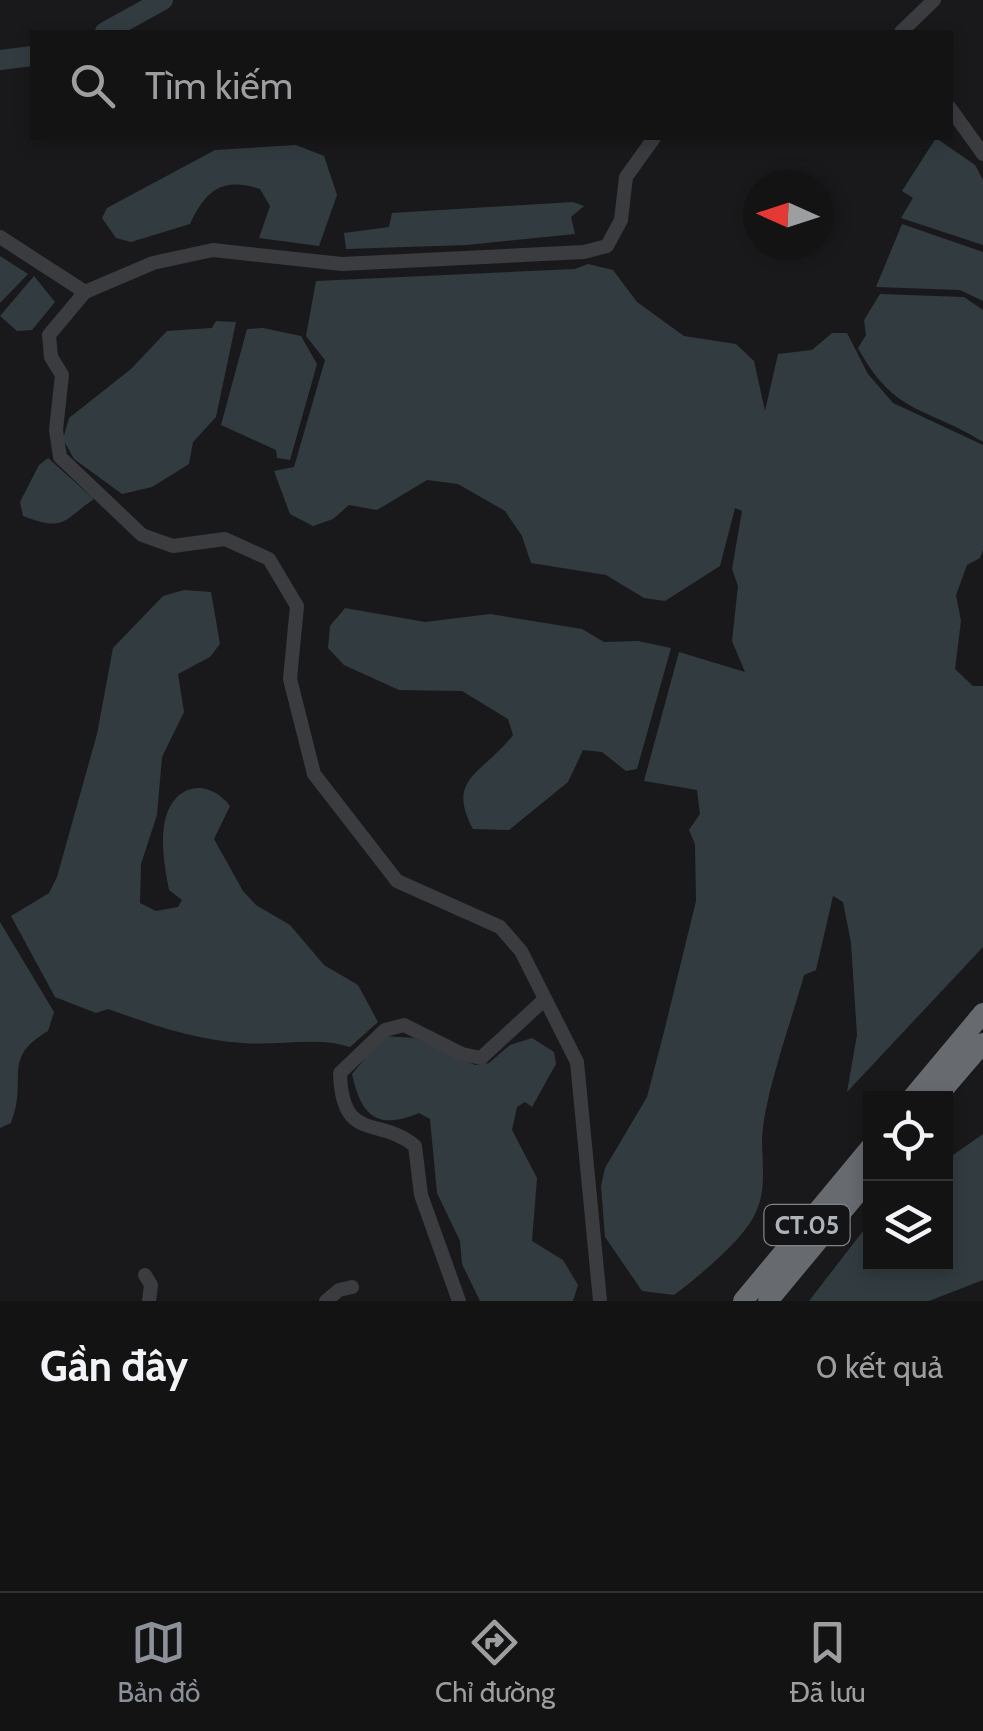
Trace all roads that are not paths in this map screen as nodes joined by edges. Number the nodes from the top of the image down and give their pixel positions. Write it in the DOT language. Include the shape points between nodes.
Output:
graph roads {
  1 [pos="934,0"];
  2 [pos="904,30"];
  3 [pos="953,112"];
  4 [pos="653,140"];
  5 [pos="983,154"];
  6 [pos="0,237"];
  7 [pos="84,292"];
  8 [pos="546,999"];
  9 [pos="983,1013"];
  10 [pos="983,1042"];
  11 [pos="918,1091"];
  12 [pos="942,1091"];
  13 [pos="863,1156"];
  14 [pos="868,1181"];
  15 [pos="145,1274"];
  16 [pos="352,1287"];
  17 [pos="149,1301"];
  18 [pos="326,1301"];
  19 [pos="459,1301"];
  20 [pos="600,1301"];
  21 [pos="743,1301"];
  22 [pos="768,1301"];
  1 -- 2 [label="street"];
  3 -- 5 [label="street"];
  4 -- 7 [label="street" via="626,177 620,220 607,246 596,249 342,264 213,250 153,264"];
  6 -- 7 [label="street"];
  7 -- 8 [label="street" via="49,336 62,375 60,457 142,535 173,546 225,539 270,559 298,606 290,680 314,774 397,881 500,927"];
  8 -- 19 [label="street" via="481,1058 404,1025 385,1030 340,1073 341,1096 355,1121 415,1146 421,1195"];
  8 -- 20 [label="street" via="577,1062"];
  9 -- 11 [label="highway"];
  10 -- 12 [label="highway"];
  13 -- 21 [label="highway, CT.05"];
  14 -- 22 [label="highway, CT.05"];
  15 -- 17 [label="street"];
  16 -- 18 [label="street"];
}
